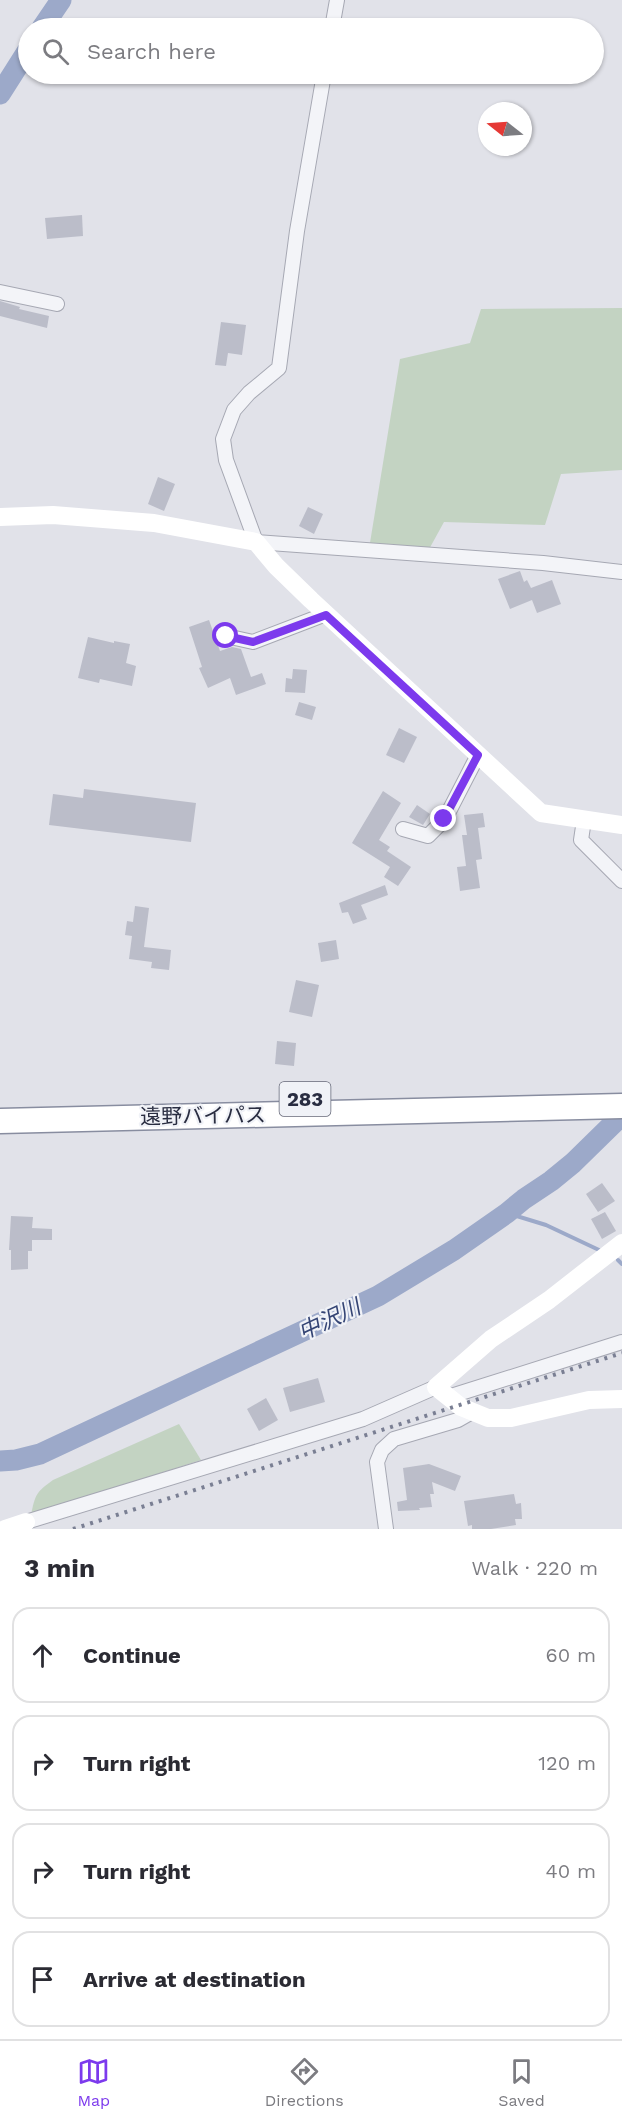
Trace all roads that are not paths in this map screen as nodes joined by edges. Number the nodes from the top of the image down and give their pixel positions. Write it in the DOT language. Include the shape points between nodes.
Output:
graph roads {
  1 [pos="337,0"];
  2 [pos="334,18"];
  3 [pos="322,84"];
  4 [pos="0,292"];
  5 [pos="57,304"];
  6 [pos="0,517"];
  7 [pos="256,542"];
  8 [pos="622,572"];
  9 [pos="326,615"];
  10 [pos="226,636"];
  11 [pos="478,755"];
  12 [pos="584,820"];
  13 [pos="622,825"];
  14 [pos="403,829"];
  15 [pos="622,881"];
  16 [pos="612,1100"];
  17 [pos="0,1106"];
  18 [pos="97,1111"];
  19 [pos="0,1121"];
  20 [pos="622,1243"];
  21 [pos="622,1342"];
  22 [pos="442,1392"];
  23 [pos="622,1399"];
  24 [pos="472,1412"];
  25 [pos="26,1522"];
  26 [pos="5,1529"];
  27 [pos="386,1529"];
  1 -- 2 [label="street"];
  3 -- 7 [label="street" via="279,368 234,410 224,439 226,460"];
  4 -- 5 [label="street"];
  6 -- 7 [label="street" via="53,515 154,523"];
  7 -- 8 [label="street"];
  7 -- 9 [label="street"];
  9 -- 10 [label="street" via="253,642"];
  9 -- 11 [label="street"];
  11 -- 12 [label="street" via="541,813"];
  11 -- 14 [label="street" via="444,819 428,836"];
  12 -- 13 [label="street"];
  12 -- 15 [label="street" via="580,840"];
  16 -- 18 [label="highway, 遠野バイパス / 283"];
  17 -- 18 [label="highway, 遠野バイパス / 283"];
  18 -- 19 [label="highway, 遠野バイパス / 283"];
  20 -- 22 [label="street" via="490,1340"];
  21 -- 22 [label="street"];
  22 -- 24 [label="street"];
  22 -- 25 [label="street"];
  23 -- 24 [label="street" via="589,1400 511,1418 488,1418"];
  24 -- 27 [label="street" via="394,1439 381,1450 377,1462"];
  25 -- 26 [label="street"];
}
